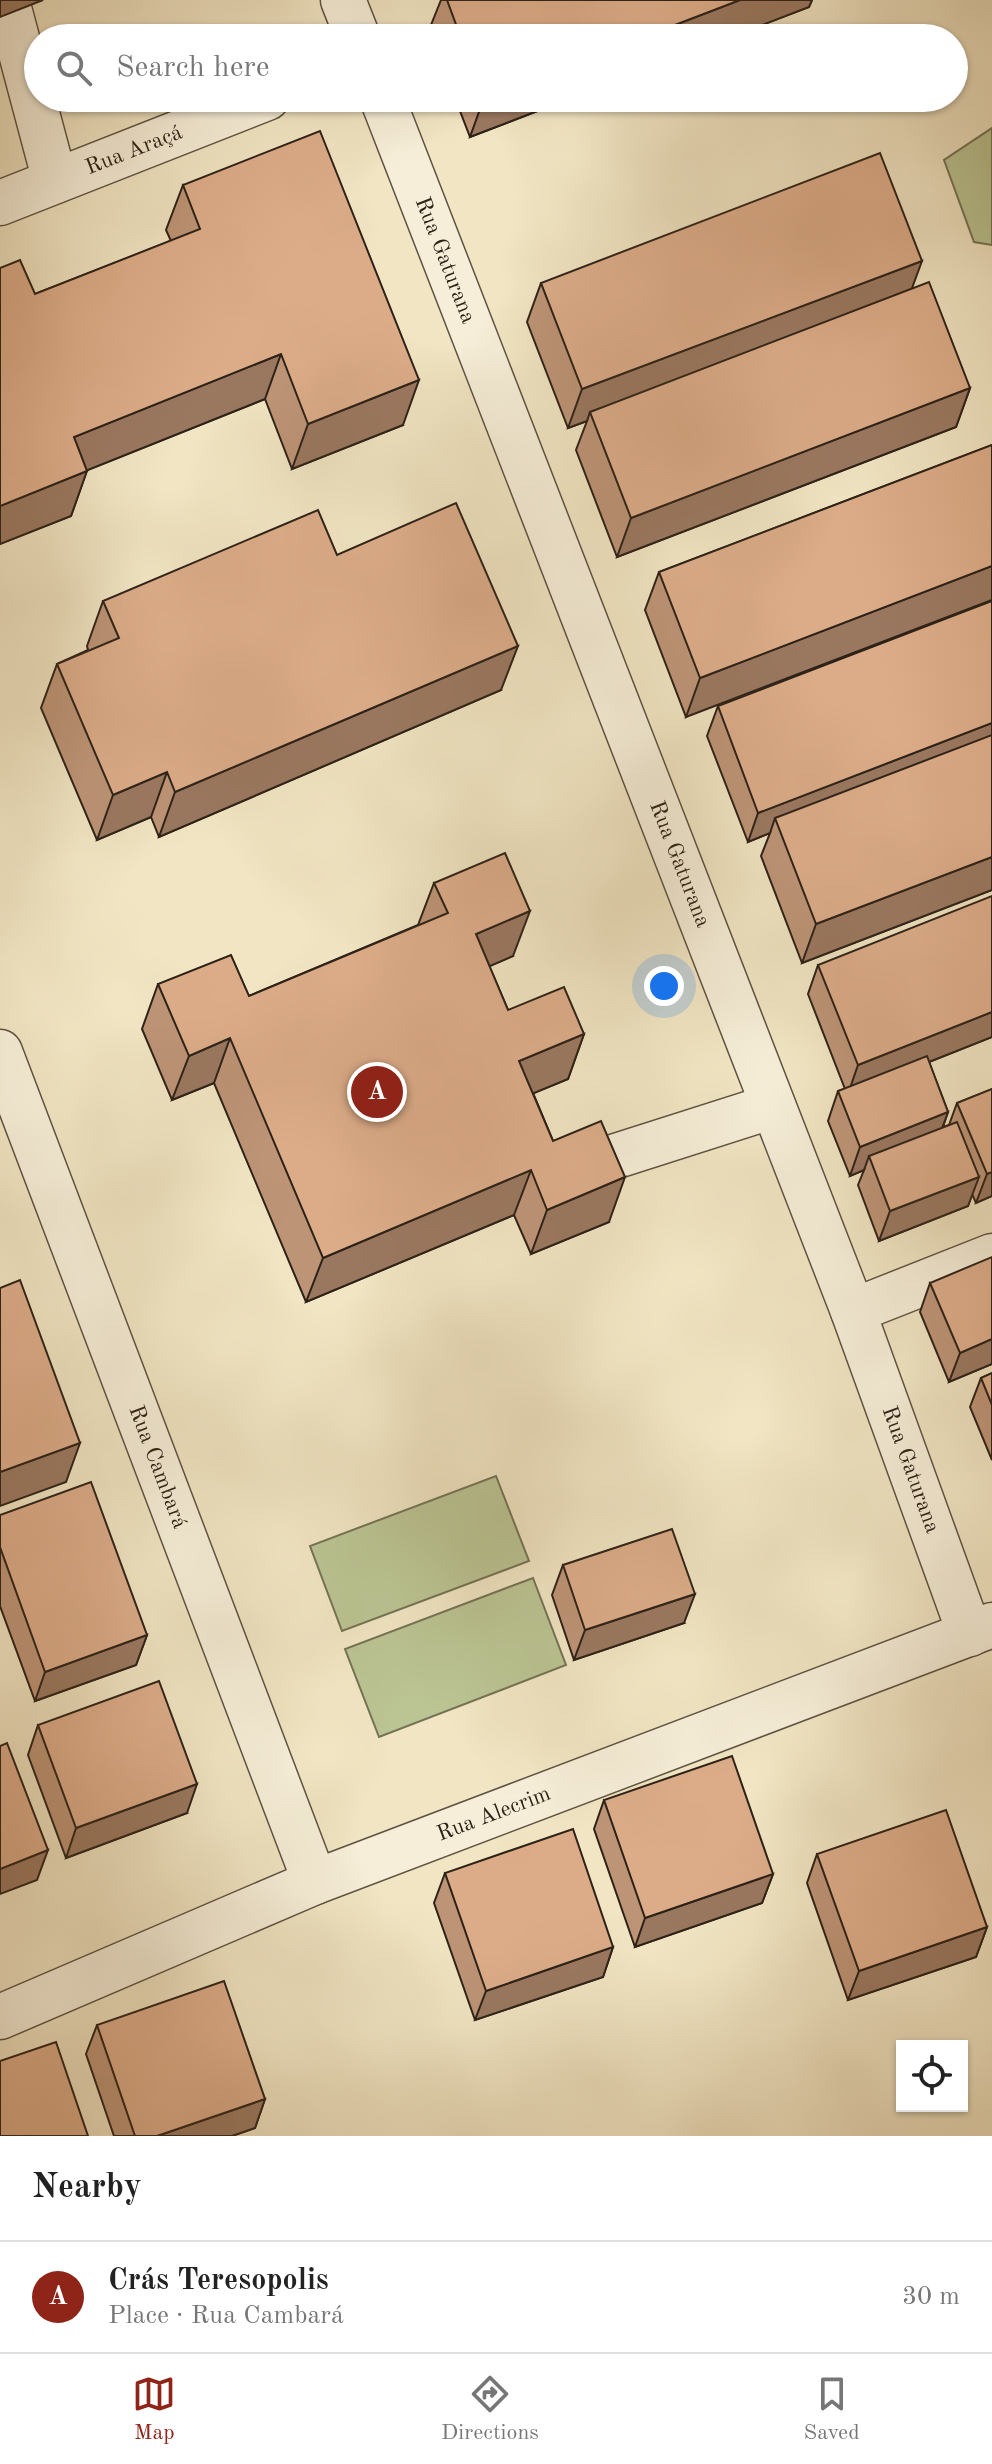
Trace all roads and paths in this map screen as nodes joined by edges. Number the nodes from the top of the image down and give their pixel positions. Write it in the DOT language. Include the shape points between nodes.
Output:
graph roads {
  1 [pos="343,0"];
  2 [pos="10,12"];
  3 [pos="352,24"];
  4 [pos="24,65"];
  5 [pos="37,112"];
  6 [pos="231,112"];
  7 [pos="387,112"];
  8 [pos="55,181"];
  9 [pos="0,203"];
  10 [pos="0,1052"];
  11 [pos="773,1106"];
  12 [pos="585,1166"];
  13 [pos="992,1256"];
  14 [pos="853,1311"];
  15 [pos="981,1630"];
  16 [pos="315,1882"];
  17 [pos="0,2017"];
  1 -- 3 [label="street"];
  2 -- 4 [label="street"];
  5 -- 8 [label="street"];
  6 -- 8 [label="street, Rua Araçá"];
  7 -- 11 [label="street, Rua Gaturana"];
  8 -- 9 [label="street, Rua Araçá"];
  10 -- 16 [label="street, Rua Cambará"];
  11 -- 12 [label="street"];
  11 -- 14 [label="street, Rua Gaturana"];
  13 -- 14 [label="street"];
  14 -- 15 [label="street, Rua Gaturana"];
  15 -- 16 [label="street, Rua Alecrim"];
  16 -- 17 [label="street, Rua Alecrim"];
}
